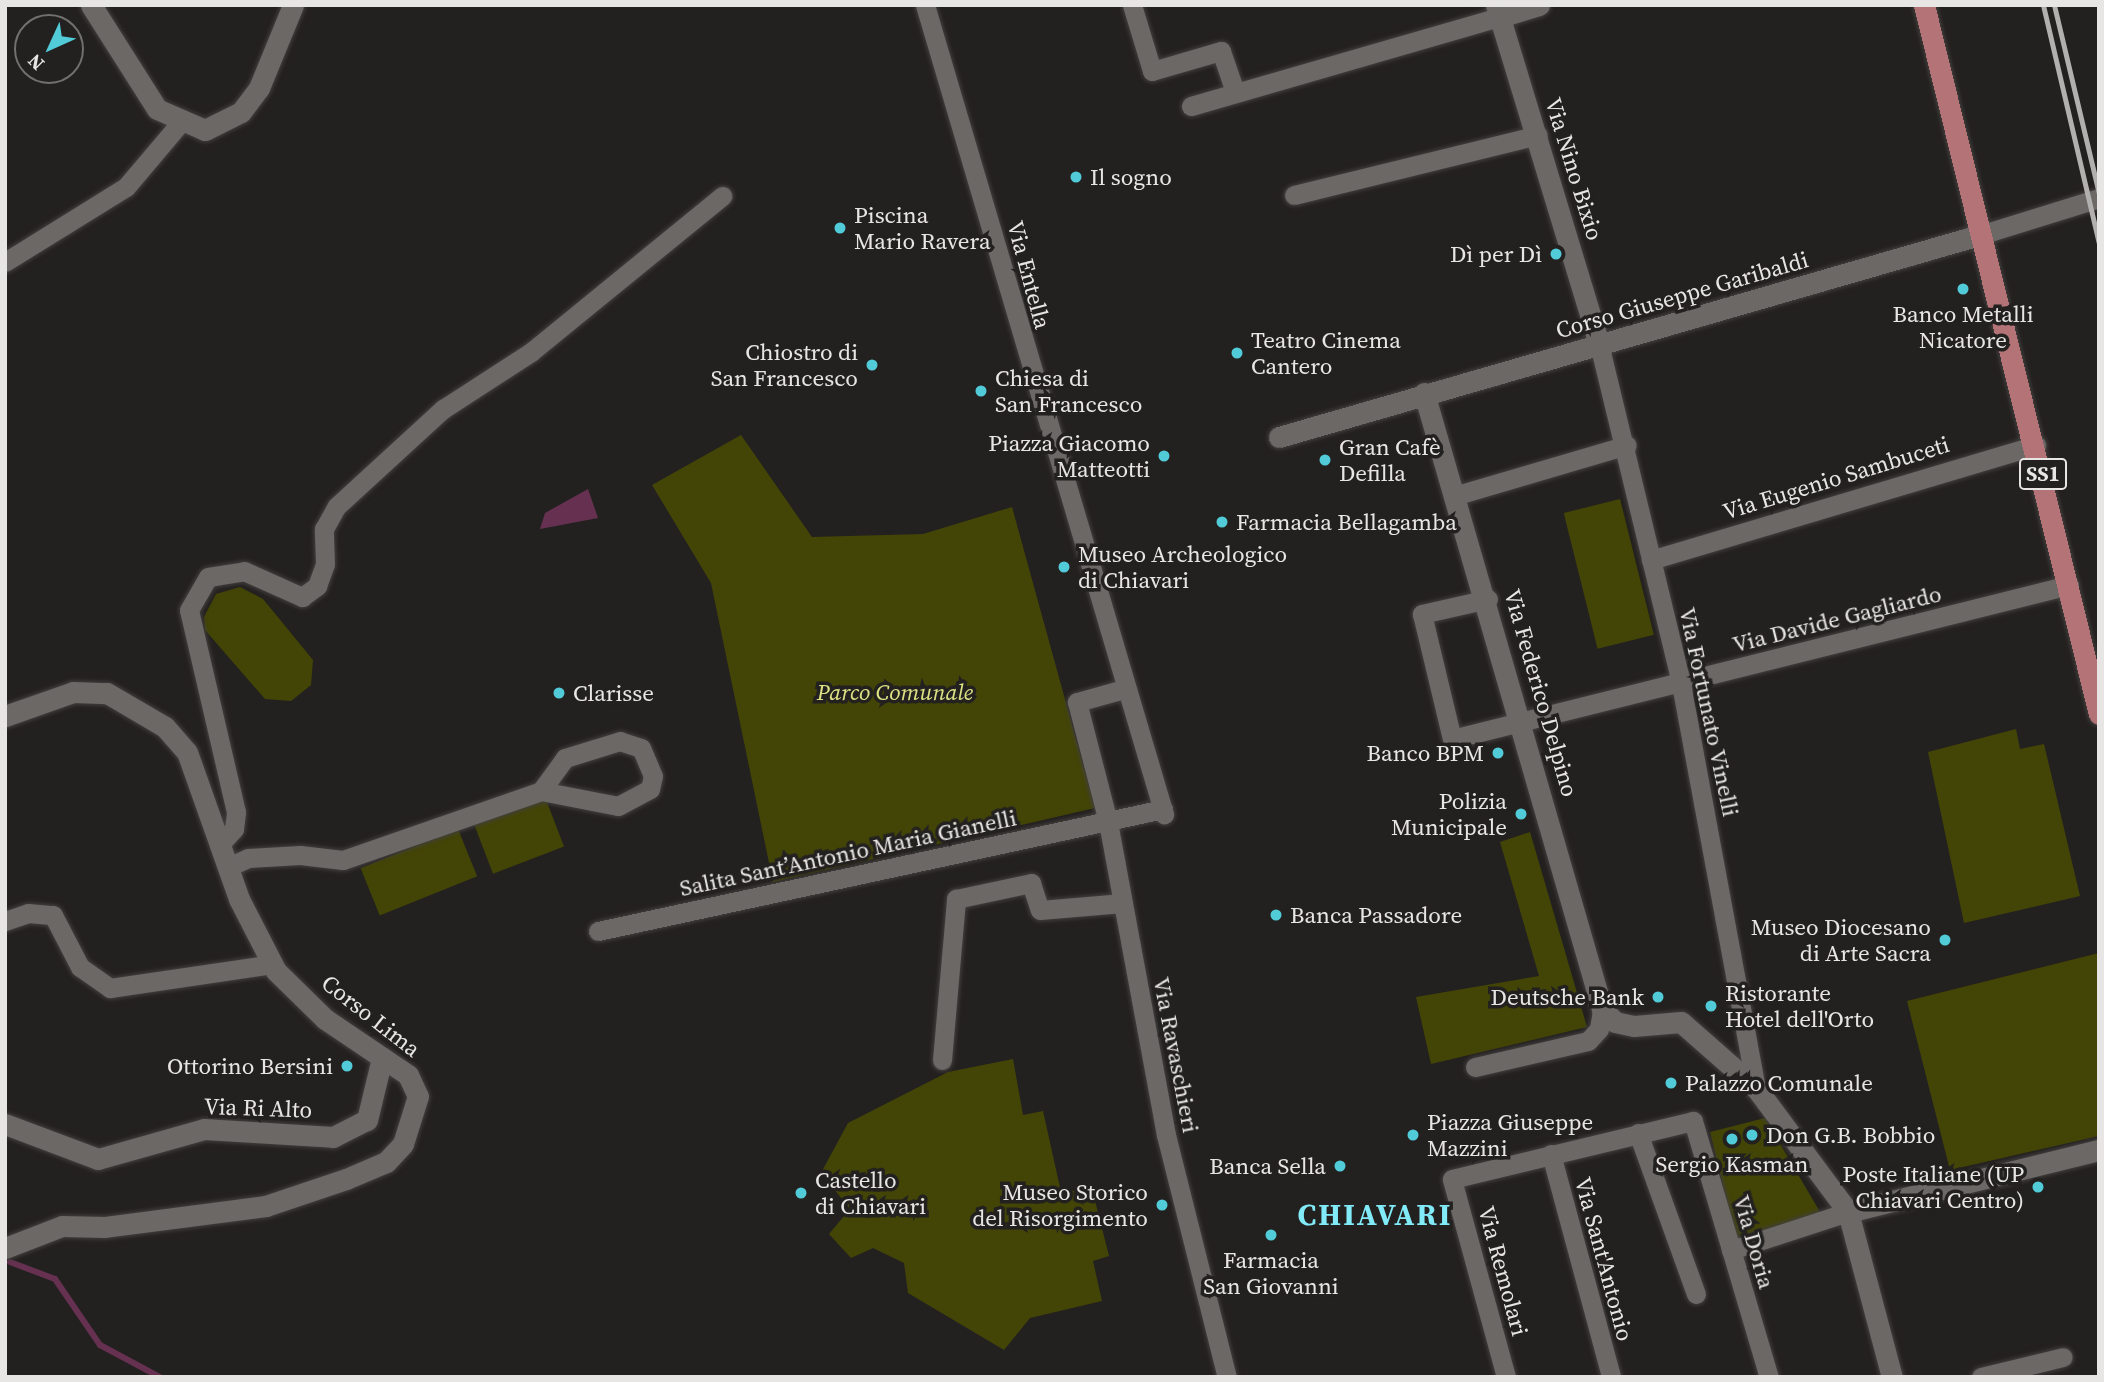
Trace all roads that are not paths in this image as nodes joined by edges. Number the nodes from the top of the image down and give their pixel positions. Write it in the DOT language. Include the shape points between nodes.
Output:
graph roads {
  1 [pos="91,5"];
  2 [pos="293,5"];
  3 [pos="925,5"];
  4 [pos="1132,5"];
  5 [pos="1539,5"];
  6 [pos="1924,5"];
  7 [pos="1498,11"];
  8 [pos="1235,92"];
  9 [pos="1191,106"];
  10 [pos="180,122"];
  11 [pos="1538,135"];
  12 [pos="1294,195"];
  13 [pos="722,196"];
  14 [pos="2099,198"];
  15 [pos="1983,234"];
  16 [pos="5,262"];
  17 [pos="1600,348"];
  18 [pos="1424,393"];
  19 [pos="1279,437"];
  20 [pos="1626,445"];
  21 [pos="2036,445"];
  22 [pos="1454,496"];
  23 [pos="1651,560"];
  24 [pos="2069,584"];
  25 [pos="1488,599"];
  26 [pos="1681,684"];
  27 [pos="1124,688"];
  28 [pos="2099,714"];
  29 [pos="5,716"];
  30 [pos="1524,725"];
  31 [pos="541,791"];
  32 [pos="1108,822"];
  33 [pos="221,843"];
  34 [pos="228,867"];
  35 [pos="1123,903"];
  36 [pos="5,921"];
  37 [pos="598,931"];
  38 [pos="272,964"];
  39 [pos="1602,1009"];
  40 [pos="383,1058"];
  41 [pos="942,1060"];
  42 [pos="1475,1068"];
  43 [pos="1756,1088"];
  44 [pos="5,1124"];
  45 [pos="1638,1133"];
  46 [pos="2099,1150"];
  47 [pos="1551,1154"];
  48 [pos="1848,1212"];
  49 [pos="5,1248"];
  50 [pos="1731,1250"];
  51 [pos="1696,1294"];
  52 [pos="2063,1357"];
  53 [pos="1227,1377"];
  54 [pos="1506,1377"];
  55 [pos="1611,1377"];
  56 [pos="1769,1377"];
  57 [pos="1892,1377"];
  58 [pos="1981,1377"];
  1 -- 10 [label="street" via="156,109"];
  2 -- 10 [label="street" via="259,88 240,112 205,130"];
  3 -- 27 [label="street, Via Entella"];
  4 -- 8 [label="street" via="1152,71 1221,51"];
  5 -- 7 [label="street"];
  6 -- 15 [label="main road, SS1"];
  7 -- 8 [label="street"];
  7 -- 11 [label="street, Via Nino Bixio"];
  8 -- 9 [label="street"];
  10 -- 16 [label="street" via="126,187"];
  11 -- 12 [label="street"];
  11 -- 17 [label="street, Via Nino Bixio"];
  13 -- 33 [label="street" via="531,352 443,409 337,506 324,530 325,564 317,586 302,597 244,571 208,578 189,610 236,812 234,829"];
  14 -- 15 [label="street, Corso Giuseppe Garibaldi"];
  15 -- 17 [label="street, Corso Giuseppe Garibaldi"];
  15 -- 21 [label="main road, SS1"];
  17 -- 18 [label="street, Corso Giuseppe Garibaldi"];
  17 -- 20 [label="street, Via Fortunato Vinelli"];
  18 -- 19 [label="street, Corso Giuseppe Garibaldi"];
  18 -- 22 [label="street, Via Federico Delpino"];
  20 -- 22 [label="street"];
  20 -- 23 [label="street, Via Fortunato Vinelli"];
  21 -- 23 [label="street, Via Eugenio Sambuceti"];
  21 -- 24 [label="main road, SS1"];
  22 -- 25 [label="street, Via Federico Delpino"];
  23 -- 26 [label="street, Via Fortunato Vinelli"];
  24 -- 26 [label="street, Via Davide Gagliardo"];
  24 -- 28 [label="main road, SS1"];
  25 -- 30 [label="street, Via Federico Delpino"];
  25 -- 30 [label="street, Via Davide Gagliardo" via="1422,614 1452,739"];
  26 -- 30 [label="street, Via Davide Gagliardo"];
  26 -- 43 [label="street, Via Fortunato Vinelli"];
  27 -- 32 [label="street, Via Ravaschieri" via="1077,702"];
  27 -- 32 [label="street, Salita Sant’Antonio Maria Gianelli" via="1163,811"];
  29 -- 33 [label="street, Corso Lima" via="73,692 107,693 164,727 187,752"];
  30 -- 39 [label="street, Via Federico Delpino"];
  31 -- 31 [label="street" via="565,758 620,741 641,748 653,776 650,789 618,806"];
  31 -- 34 [label="street" via="342,860 300,855 248,858"];
  32 -- 35 [label="street, Via Ravaschieri"];
  32 -- 37 [label="street, Salita Sant’Antonio Maria Gianelli"];
  33 -- 34 [label="street, Corso Lima"];
  34 -- 38 [label="street, Corso Lima"];
  35 -- 41 [label="street" via="1040,910 1031,883 956,898"];
  35 -- 53 [label="street, Via Ravaschieri" via="1166,1135"];
  36 -- 38 [label="street" via="28,913 53,915 80,967 110,988"];
  38 -- 40 [label="street, Corso Lima" via="324,1019"];
  39 -- 42 [label="street" via="1599,1029 1588,1041"];
  39 -- 43 [label="street" via="1615,1022 1634,1026 1681,1022"];
  40 -- 44 [label="street, Via Ri Alto" via="367,1120 333,1137 204,1129 98,1159"];
  40 -- 49 [label="street, Corso Lima" via="408,1075 418,1096 415,1122 386,1162 266,1206 105,1227 62,1226"];
  43 -- 48 [label="street"];
  45 -- 47 [label="street"];
  45 -- 50 [label="street, Via Doria" via="1693,1121"];
  45 -- 51 [label="street"];
  46 -- 48 [label="street"];
  47 -- 54 [label="street, Via Remolari" via="1452,1179"];
  47 -- 55 [label="street, Via Sant'Antonio"];
  48 -- 50 [label="street"];
  48 -- 57 [label="street"];
  50 -- 56 [label="street, Via Doria"];
  52 -- 58 [label="street"];
}
